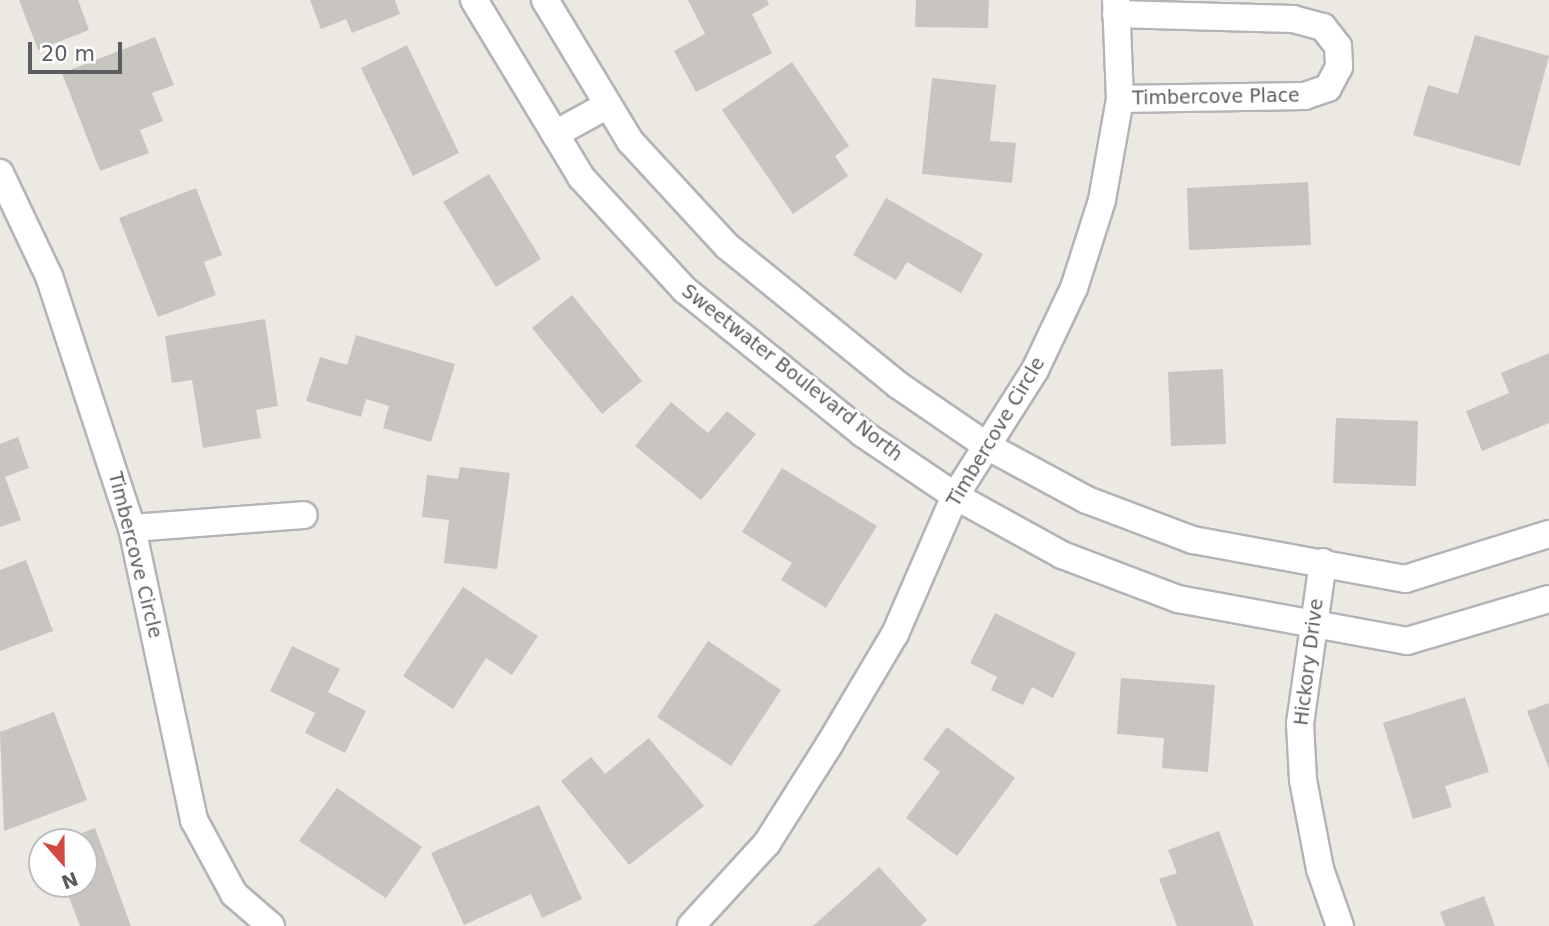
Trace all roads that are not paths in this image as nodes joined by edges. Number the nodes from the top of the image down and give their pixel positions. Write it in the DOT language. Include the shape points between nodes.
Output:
graph roads {
  1 [pos="474,0"];
  2 [pos="545,0"];
  3 [pos="1116,7"];
  4 [pos="1120,99"];
  5 [pos="608,105"];
  6 [pos="555,134"];
  7 [pos="0,173"];
  8 [pos="987,446"];
  9 [pos="955,496"];
  10 [pos="304,515"];
  11 [pos="132,528"];
  12 [pos="1549,534"];
  13 [pos="1323,562"];
  14 [pos="1549,599"];
  15 [pos="1312,621"];
  16 [pos="271,926"];
  17 [pos="691,926"];
  18 [pos="1340,926"];
  1 -- 6 [label="street, Sweetwater Boulevard North"];
  2 -- 5 [label="street"];
  3 -- 4 [label="street, Timbercove Circle"];
  3 -- 4 [label="street, Timbercove Place" via="1293,19 1323,27 1338,46 1339,67 1328,88 1305,96"];
  4 -- 8 [label="street, Timbercove Circle" via="1102,200 1073,288 1035,370"];
  5 -- 6 [label="street"];
  5 -- 8 [label="street" via="629,141 727,246 898,385"];
  6 -- 9 [label="street, Sweetwater Boulevard North" via="581,177 685,290 862,433"];
  7 -- 11 [label="street, Timbercove Circle" via="49,276"];
  8 -- 9 [label="street, Timbercove Circle"];
  8 -- 13 [label="street" via="1087,500 1193,540"];
  9 -- 15 [label="street, Sweetwater Boulevard North" via="1062,555 1178,598"];
  9 -- 17 [label="street, Timbercove Circle" via="895,634 829,744 767,843"];
  10 -- 11 [label="street"];
  11 -- 16 [label="street, Timbercove Circle" via="194,820 234,894"];
  12 -- 13 [label="street" via="1405,579"];
  13 -- 15 [label="street, Hickory Drive"];
  14 -- 15 [label="street, Sweetwater Boulevard North" via="1407,641"];
  15 -- 18 [label="street, Hickory Drive" via="1300,723 1303,780 1320,869"];
}
